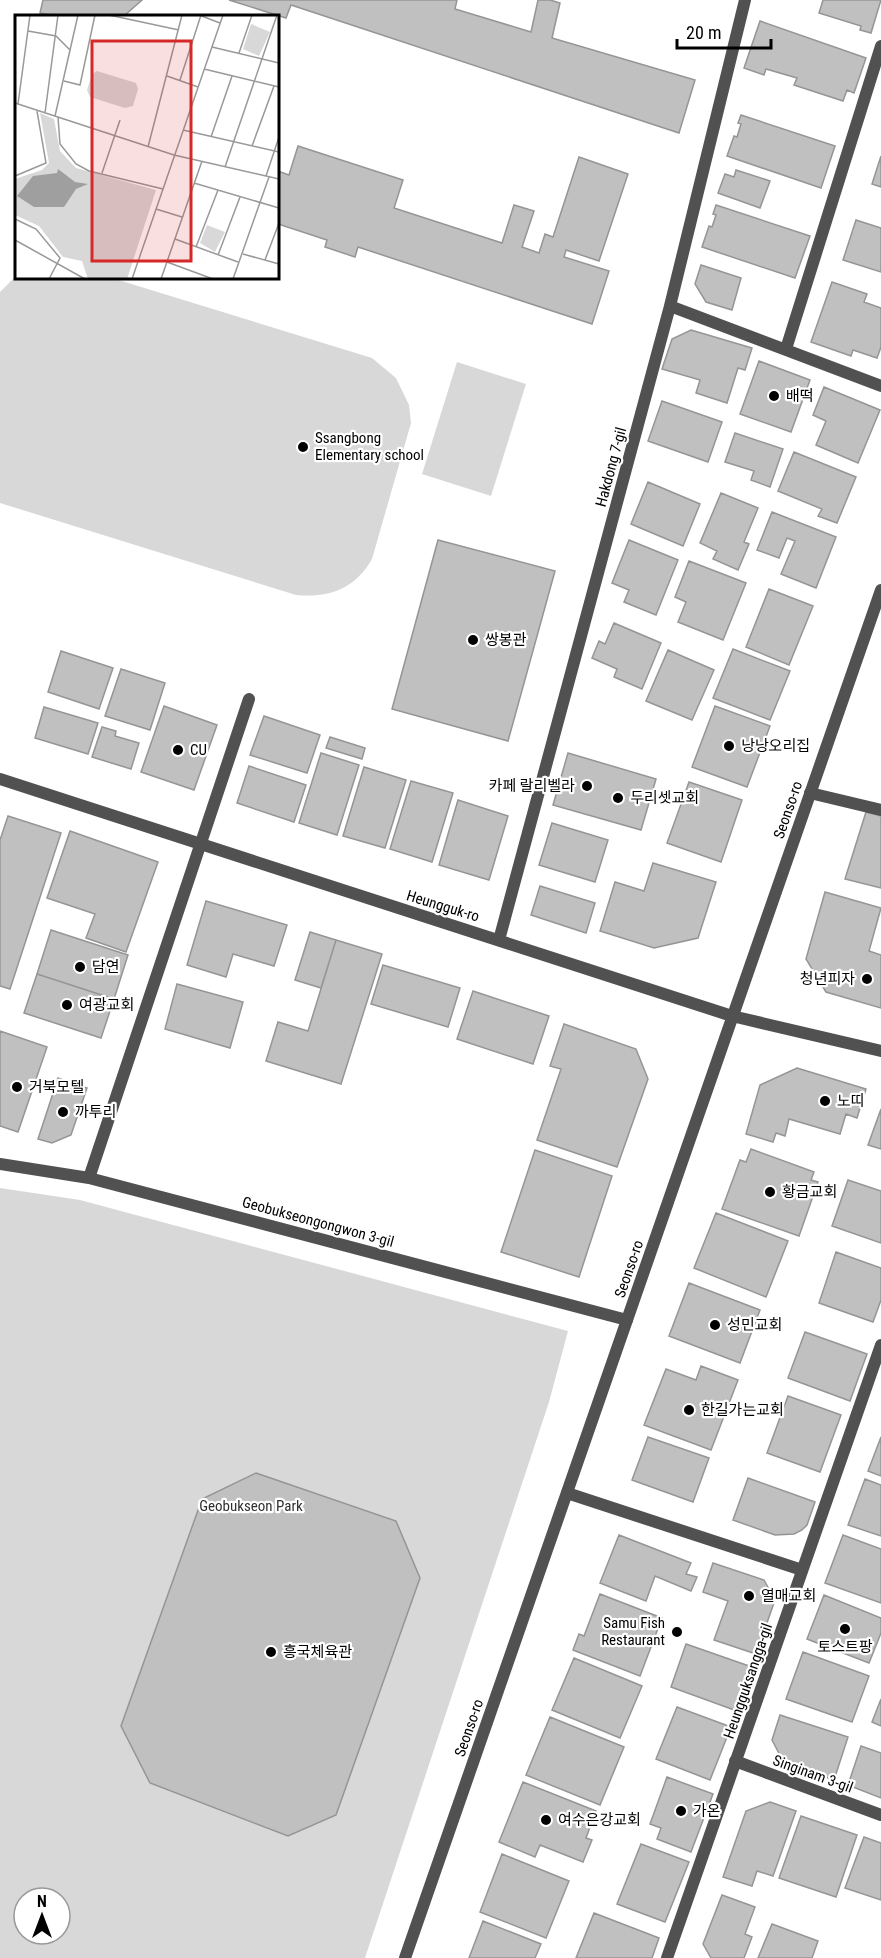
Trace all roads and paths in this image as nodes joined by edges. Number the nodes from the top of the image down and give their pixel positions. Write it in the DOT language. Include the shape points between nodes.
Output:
graph roads {
  1 [pos="745,0"];
  2 [pos="881,46"];
  3 [pos="670,306"];
  4 [pos="786,349"];
  5 [pos="881,386"];
  6 [pos="881,590"];
  7 [pos="249,699"];
  8 [pos="0,779"];
  9 [pos="810,793"];
  10 [pos="881,810"];
  11 [pos="200,845"];
  12 [pos="499,940"];
  13 [pos="732,1016"];
  14 [pos="881,1050"];
  15 [pos="0,1164"];
  16 [pos="89,1178"];
  17 [pos="627,1320"];
  18 [pos="881,1345"];
  19 [pos="567,1493"];
  20 [pos="802,1570"];
  21 [pos="735,1761"];
  22 [pos="881,1815"];
  23 [pos="405,1958"];
  24 [pos="667,1958"];
  1 -- 3 [label="street, Hakdong 7-gil"];
  2 -- 4 [label="street"];
  3 -- 4 [label="street"];
  3 -- 12 [label="street, Hakdong 7-gil"];
  4 -- 5 [label="street"];
  6 -- 9 [label="street, Seonso-ro"];
  7 -- 11 [label="street"];
  8 -- 11 [label="street, Heungguk-ro"];
  9 -- 10 [label="street"];
  9 -- 13 [label="street, Seonso-ro"];
  11 -- 12 [label="street, Heungguk-ro"];
  11 -- 16 [label="street"];
  12 -- 13 [label="street, Heungguk-ro"];
  13 -- 14 [label="street, Heungguk-ro"];
  13 -- 17 [label="street, Seonso-ro"];
  15 -- 16 [label="street, Geobukseongongwon 3-gil"];
  16 -- 17 [label="street, Geobukseongongwon 3-gil"];
  17 -- 19 [label="street, Seonso-ro"];
  18 -- 20 [label="street, Heungguksangga-gil"];
  19 -- 20 [label="street"];
  19 -- 23 [label="street, Seonso-ro"];
  20 -- 21 [label="street, Heungguksangga-gil"];
  21 -- 22 [label="street, Singinam 3-gil"];
  21 -- 24 [label="street, Heungguksangga-gil"];
}
